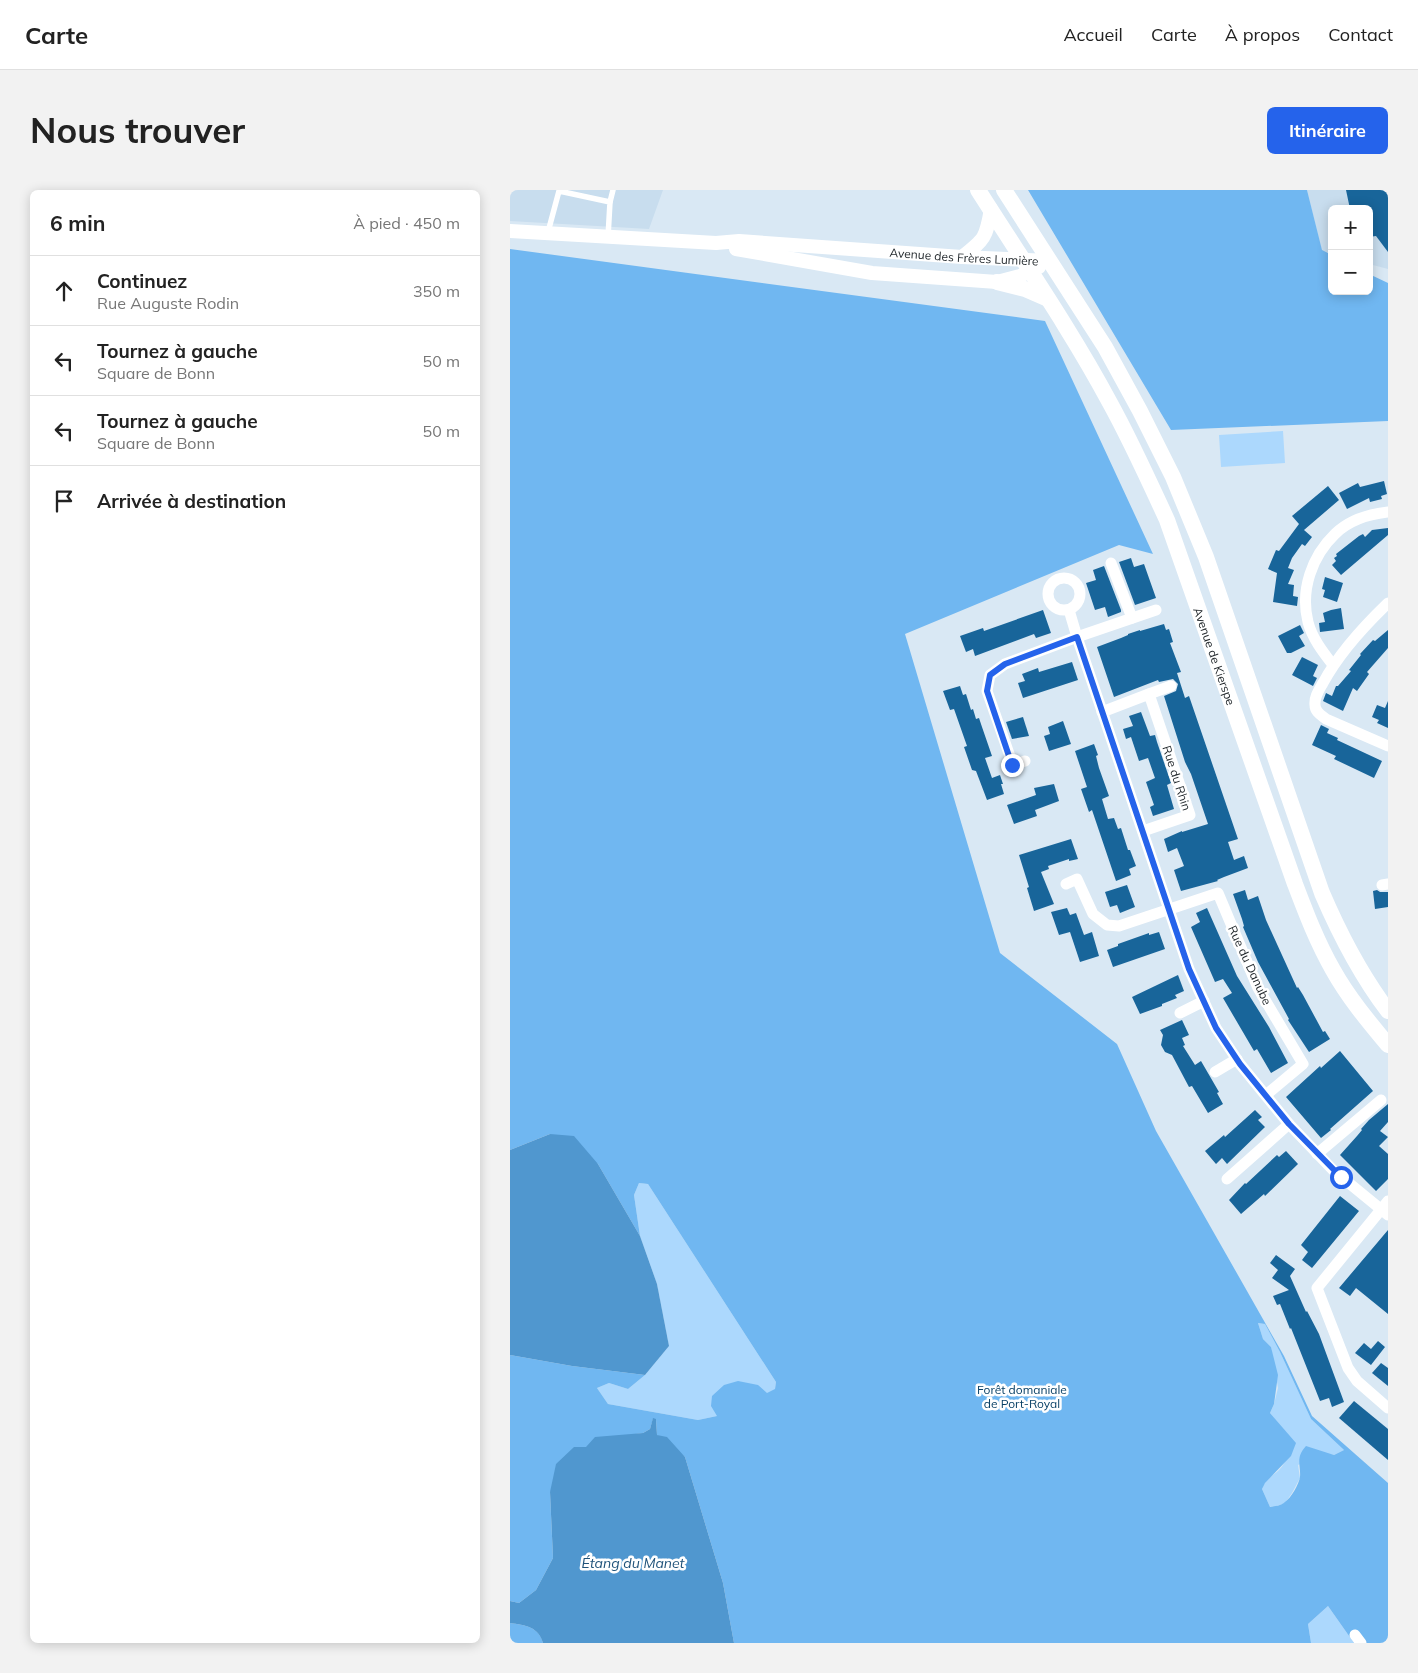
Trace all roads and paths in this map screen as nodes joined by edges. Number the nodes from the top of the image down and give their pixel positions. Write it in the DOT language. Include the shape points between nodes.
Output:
graph roads {
  1 [pos="559,190"];
  2 [pos="613,190"];
  3 [pos="978,190"];
  4 [pos="1004,190"];
  5 [pos="610,202"];
  6 [pos="991,209"];
  7 [pos="510,231"];
  8 [pos="548,233"];
  9 [pos="608,237"];
  10 [pos="716,243"];
  11 [pos="962,257"];
  12 [pos="1050,261"];
  13 [pos="1027,266"];
  14 [pos="997,282"];
  15 [pos="1048,299"];
  16 [pos="1388,512"];
  17 [pos="1111,563"];
  18 [pos="1388,603"];
  19 [pos="1069,610"];
  20 [pos="1156,610"];
  21 [pos="1132,618"];
  22 [pos="1077,637"];
  23 [pos="1332,665"];
  24 [pos="1171,686"];
  25 [pos="1149,694"];
  26 [pos="1102,712"];
  27 [pos="1388,746"];
  28 [pos="1025,761"];
  29 [pos="1144,831"];
  30 [pos="1066,884"];
  31 [pos="1170,910"];
  32 [pos="1204,1001"];
  33 [pos="1388,1011"];
  34 [pos="1180,1012"];
  35 [pos="1388,1045"];
  36 [pos="1237,1059"];
  37 [pos="1215,1072"];
  38 [pos="1266,1095"];
  39 [pos="1381,1100"];
  40 [pos="1289,1124"];
  41 [pos="1317,1154"];
  42 [pos="1227,1179"];
  43 [pos="1386,1208"];
  44 [pos="1388,1408"];
  1 -- 5 [label="lane"];
  1 -- 8 [label="lane"];
  2 -- 5 [label="lane"];
  3 -- 6 [label="main road, Avenue de Kierspe"];
  4 -- 12 [label="main road, Avenue de Kierspe"];
  5 -- 9 [label="lane"];
  6 -- 11 [label="street" via="987,233"];
  6 -- 13 [label="main road, Avenue de Kierspe"];
  7 -- 8 [label="street, Avenue des Frères Lumière"];
  8 -- 9 [label="street, Avenue des Frères Lumière"];
  9 -- 10 [label="street, Avenue des Frères Lumière"];
  10 -- 11 [label="street, Avenue des Frères Lumière" via="739,241"];
  10 -- 14 [label="street, Avenue des Frères Lumière" via="872,273"];
  11 -- 13 [label="street, Avenue des Frères Lumière"];
  12 -- 13 [label="street, Avenue des Frères Lumière"];
  12 -- 33 [label="main road, Avenue de Kierspe" via="1104,347 1173,477 1209,565 1322,893 1360,972"];
  13 -- 14 [label="street, Avenue des Frères Lumière"];
  13 -- 15 [label="main road, Avenue de Kierspe"];
  14 -- 15 [label="main road"];
  15 -- 35 [label="main road, Avenue de Kierspe" via="1110,404 1167,520 1315,935 1333,970"];
  16 -- 23 [label="street" via="1355,521 1336,532 1308,574 1305,599 1308,622"];
  17 -- 21 [label="street"];
  18 -- 23 [label="street" via="1368,621"];
  19 -- 22 [label="street"];
  20 -- 21 [label="street"];
  21 -- 22 [label="street"];
  22 -- 26 [label="street"];
  22 -- 28 [label="street" via="1005,664 990,675 987,691 1012,765"];
  23 -- 27 [label="street" via="1316,697 1314,706 1318,712 1326,719"];
  24 -- 25 [label="street"];
  25 -- 26 [label="street"];
  25 -- 29 [label="street, Rue du Rhin" via="1190,815"];
  26 -- 29 [label="street"];
  29 -- 31 [label="street"];
  30 -- 31 [label="street" via="1077,879 1093,914 1107,925 1119,926"];
  31 -- 32 [label="street" via="1189,969"];
  31 -- 38 [label="street, Rue du Danube" via="1218,893 1258,988 1303,1064"];
  32 -- 34 [label="street"];
  32 -- 36 [label="street" via="1216,1028"];
  36 -- 37 [label="street"];
  36 -- 38 [label="street"];
  38 -- 40 [label="street"];
  39 -- 41 [label="street"];
  40 -- 41 [label="street"];
  40 -- 42 [label="street"];
  41 -- 43 [label="street" via="1341,1177"];
  43 -- 44 [label="street" via="1317,1288 1348,1368 1357,1381"];
}
